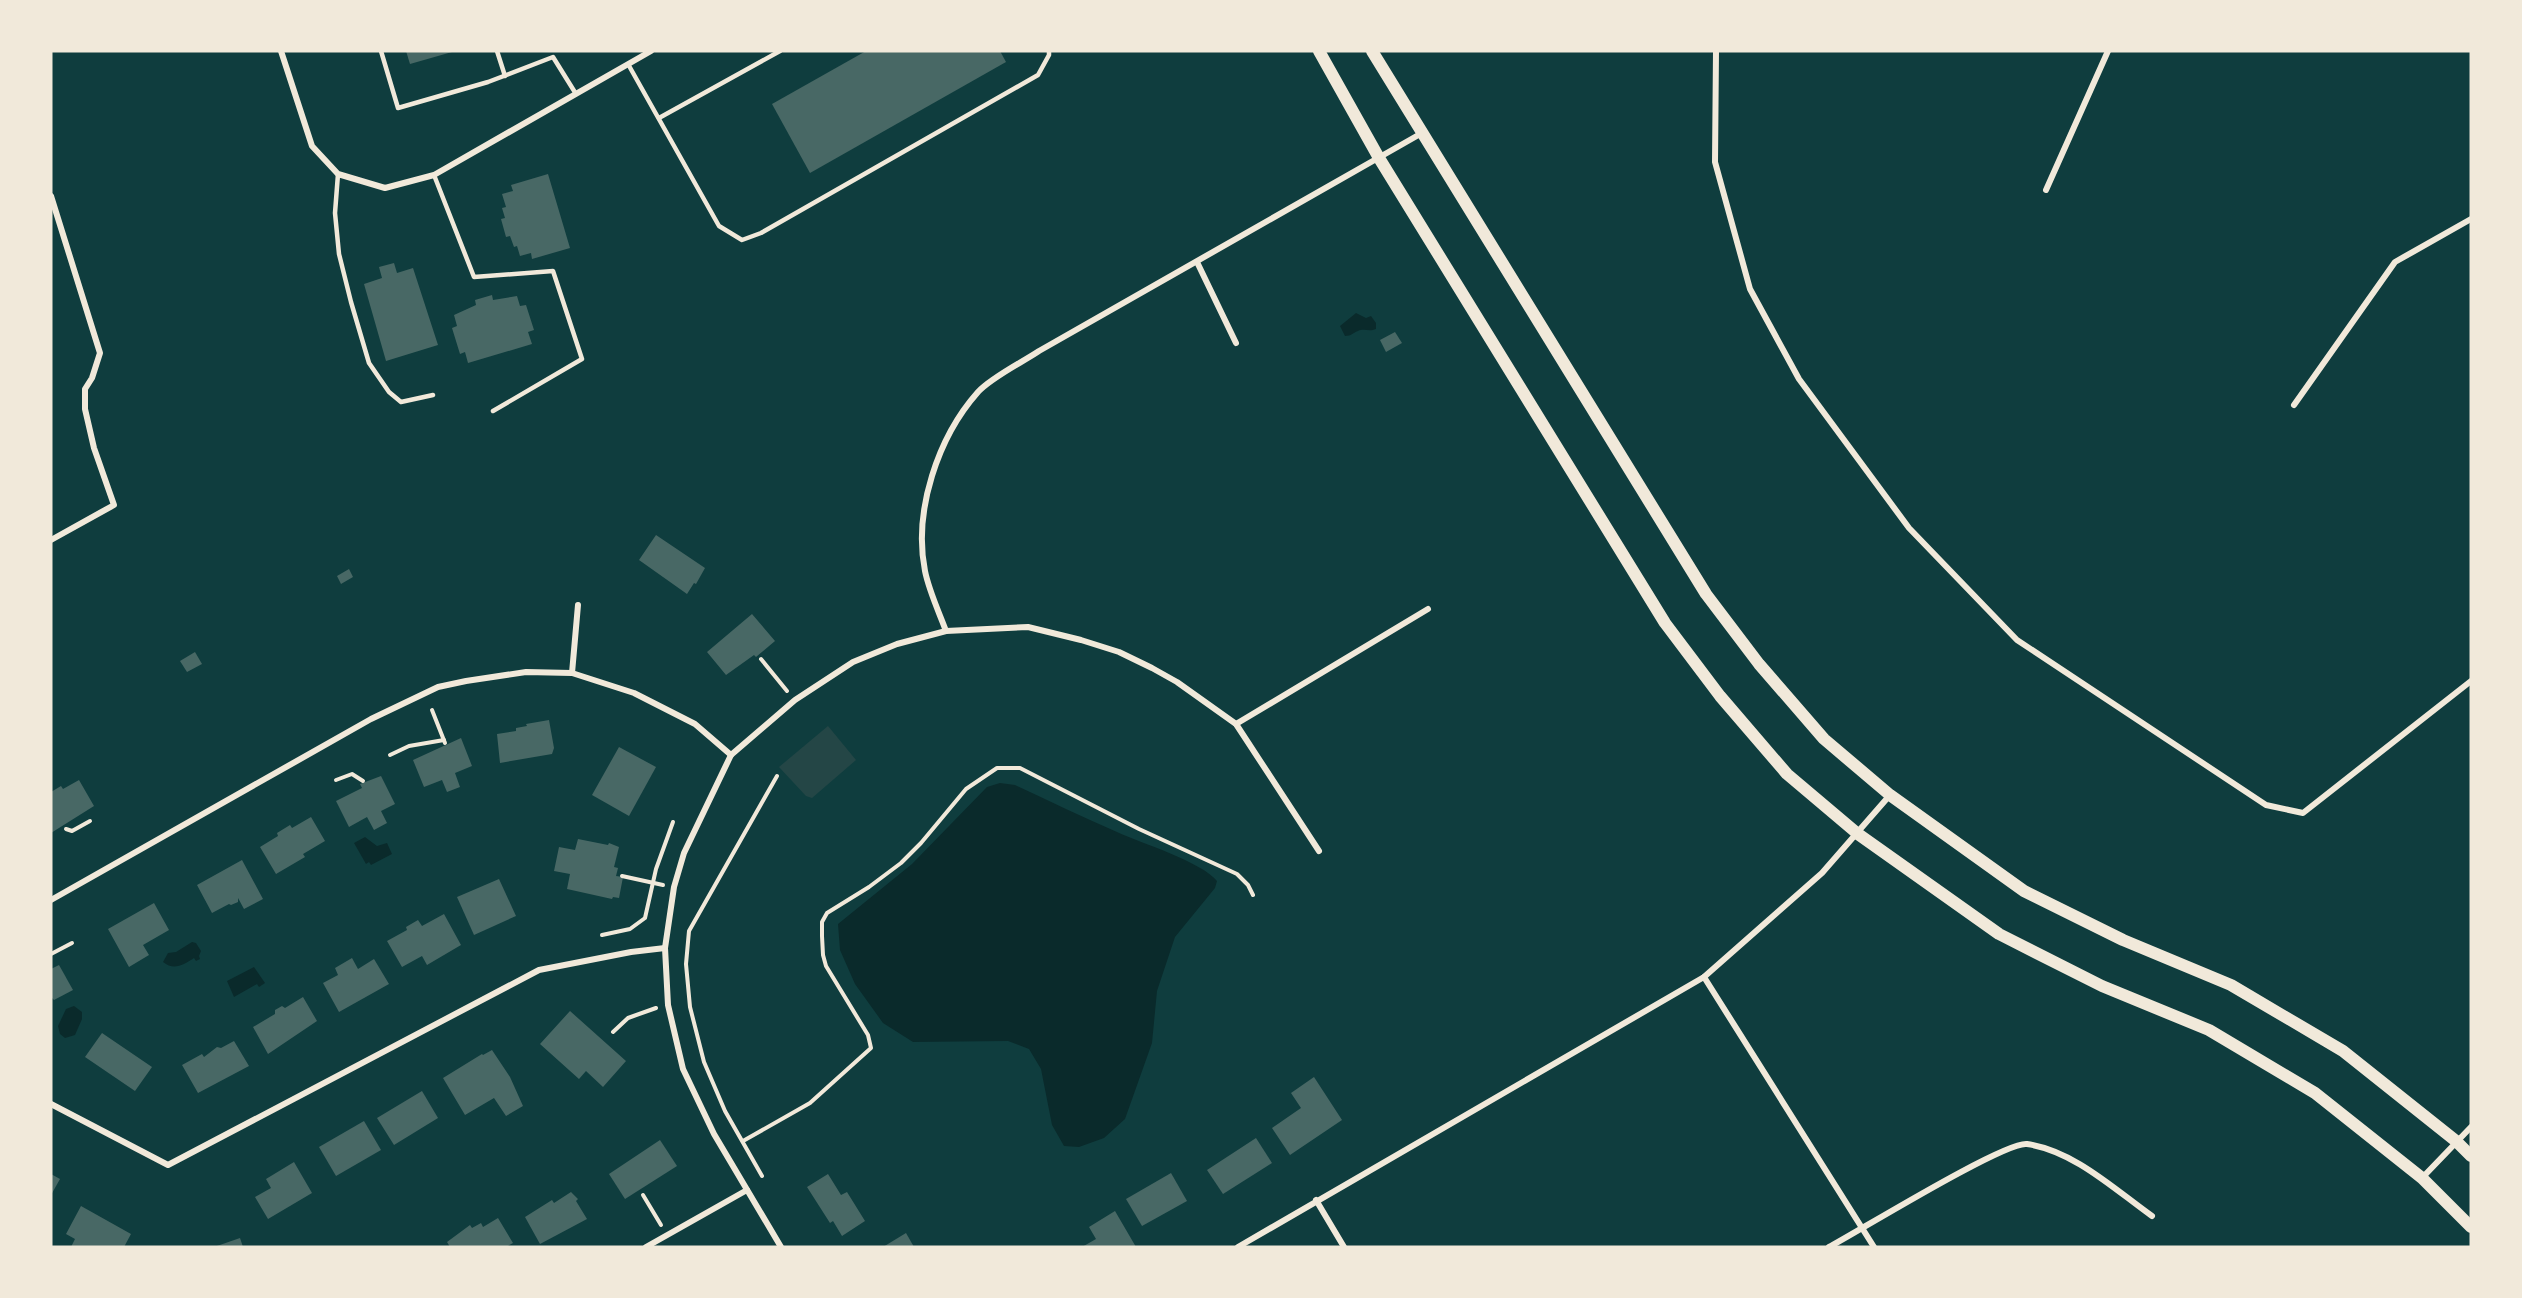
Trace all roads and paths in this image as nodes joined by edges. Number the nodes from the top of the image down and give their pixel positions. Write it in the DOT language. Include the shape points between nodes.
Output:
graph roads {
  1 [pos="281,51"];
  2 [pos="381,51"];
  3 [pos="497,51"];
  4 [pos="551,51"];
  5 [pos="651,51"];
  6 [pos="780,51"];
  7 [pos="1048,51"];
  8 [pos="1319,51"];
  9 [pos="1372,51"];
  10 [pos="1716,51"];
  11 [pos="2108,51"];
  12 [pos="553,57"];
  13 [pos="628,64"];
  14 [pos="505,76"];
  15 [pos="576,94"];
  16 [pos="659,118"];
  17 [pos="1423,133"];
  18 [pos="1379,158"];
  19 [pos="338,174"];
  20 [pos="434,175"];
  21 [pos="2046,190"];
  22 [pos="51,196"];
  23 [pos="2471,219"];
  24 [pos="1197,262"];
  25 [pos="1236,343"];
  26 [pos="433,395"];
  27 [pos="2294,405"];
  28 [pos="493,411"];
  29 [pos="51,540"];
  30 [pos="578,605"];
  31 [pos="1428,609"];
  32 [pos="946,631"];
  33 [pos="761,659"];
  34 [pos="572,673"];
  35 [pos="2471,681"];
  36 [pos="795,699"];
  37 [pos="426,708"];
  38 [pos="1236,724"];
  39 [pos="390,755"];
  40 [pos="731,755"];
  41 [pos="777,776"];
  42 [pos="336,780"];
  43 [pos="363,781"];
  44 [pos="1890,795"];
  45 [pos="90,821"];
  46 [pos="673,822"];
  47 [pos="66,829"];
  48 [pos="1858,834"];
  49 [pos="1319,851"];
  50 [pos="622,876"];
  51 [pos="654,883"];
  52 [pos="674,887"];
  53 [pos="1253,895"];
  54 [pos="51,900"];
  55 [pos="602,935"];
  56 [pos="72,943"];
  57 [pos="665,948"];
  58 [pos="51,954"];
  59 [pos="1704,977"];
  60 [pos="668,1005"];
  61 [pos="613,1032"];
  62 [pos="51,1104"];
  63 [pos="2471,1127"];
  64 [pos="743,1140"];
  65 [pos="2456,1141"];
  66 [pos="2471,1156"];
  67 [pos="762,1176"];
  68 [pos="2422,1178"];
  69 [pos="747,1190"];
  70 [pos="643,1195"];
  71 [pos="1316,1200"];
  72 [pos="2152,1216"];
  73 [pos="2471,1227"];
  74 [pos="1863,1228"];
  75 [pos="666,1235"];
  76 [pos="646,1247"];
  77 [pos="781,1247"];
  78 [pos="1238,1247"];
  79 [pos="1344,1247"];
  80 [pos="1829,1247"];
  81 [pos="1874,1247"];
  1 -- 19 [label="street" via="312,146"];
  2 -- 14 [label="lane" via="398,108"];
  3 -- 14 [label="lane"];
  4 -- 12 [label="lane"];
  5 -- 13 [label="street"];
  6 -- 16 [label="lane"];
  7 -- 16 [label="lane" via="1038,75 761,233 742,240 719,226"];
  8 -- 18 [label="main road"];
  9 -- 17 [label="main road"];
  10 -- 35 [label="street" via="1716,162 1750,289 1799,379 1909,528 2017,640 2266,806 2303,813"];
  11 -- 21 [label="street"];
  12 -- 14 [label="lane"];
  12 -- 15 [label="lane"];
  13 -- 15 [label="street"];
  13 -- 16 [label="lane"];
  15 -- 20 [label="street"];
  17 -- 18 [label="street"];
  17 -- 44 [label="main road" via="1706,594 1759,664 1824,739"];
  18 -- 24 [label="street"];
  18 -- 48 [label="main road" via="1665,622 1720,696 1787,774"];
  19 -- 20 [label="street" via="385,188"];
  19 -- 26 [label="lane" via="335,213 339,254 369,363 401,402"];
  20 -- 28 [label="lane" via="474,277 553,271 582,359"];
  22 -- 29 [label="street" via="100,352 85,389 85,409 114,505"];
  23 -- 27 [label="street" via="2395,262"];
  24 -- 25 [label="street"];
  24 -- 32 [label="street" via="1039,351 980,391 951,427 936,463 921,522 925,571"];
  30 -- 34 [label="street"];
  31 -- 38 [label="street"];
  32 -- 36 [label="street" via="897,644 853,662"];
  32 -- 38 [label="street" via="1028,627 1119,652 1177,682"];
  33 -- 36 [label="path"];
  34 -- 40 [label="street" via="634,693 695,724"];
  34 -- 54 [label="street" via="526,672 438,687 404,702"];
  36 -- 40 [label="street"];
  37 -- 39 [label="path" via="434,708 444,741 409,746"];
  38 -- 49 [label="street"];
  40 -- 52 [label="street" via="684,853"];
  41 -- 64 [label="path" via="689,931 687,989 698,1044 711,1081"];
  42 -- 43 [label="path" via="352,774"];
  44 -- 48 [label="street"];
  44 -- 65 [label="main road" via="2024,891 2123,940 2231,985 2343,1051"];
  45 -- 47 [label="path" via="72,831"];
  46 -- 51 [label="path"];
  48 -- 59 [label="street" via="1822,873"];
  48 -- 68 [label="main road" via="1999,934 2102,986 2209,1030 2315,1093"];
  50 -- 51 [label="path"];
  51 -- 52 [label="path"];
  51 -- 55 [label="path" via="641,923"];
  52 -- 57 [label="street"];
  53 -- 64 [label="path" via="1237,874 1020,768 997,768 966,789 901,863 827,913 822,922 822,955 868,1035 871,1048 810,1103"];
  56 -- 58 [label="path"];
  57 -- 60 [label="street"];
  57 -- 62 [label="street" via="538,970 168,1165"];
  59 -- 71 [label="street"];
  59 -- 74 [label="street"];
  60 -- 61 [label="path" via="638,1012"];
  60 -- 69 [label="street" via="676,1047 691,1089"];
  63 -- 65 [label="street"];
  64 -- 67 [label="path"];
  65 -- 66 [label="main road"];
  65 -- 68 [label="street"];
  68 -- 73 [label="main road"];
  69 -- 75 [label="street"];
  69 -- 77 [label="street"];
  70 -- 75 [label="path"];
  71 -- 78 [label="street"];
  71 -- 79 [label="street"];
  72 -- 74 [label="street" via="2065,1155 2024,1144 1975,1164"];
  74 -- 80 [label="street"];
  74 -- 81 [label="street"];
  75 -- 76 [label="street"];
}
